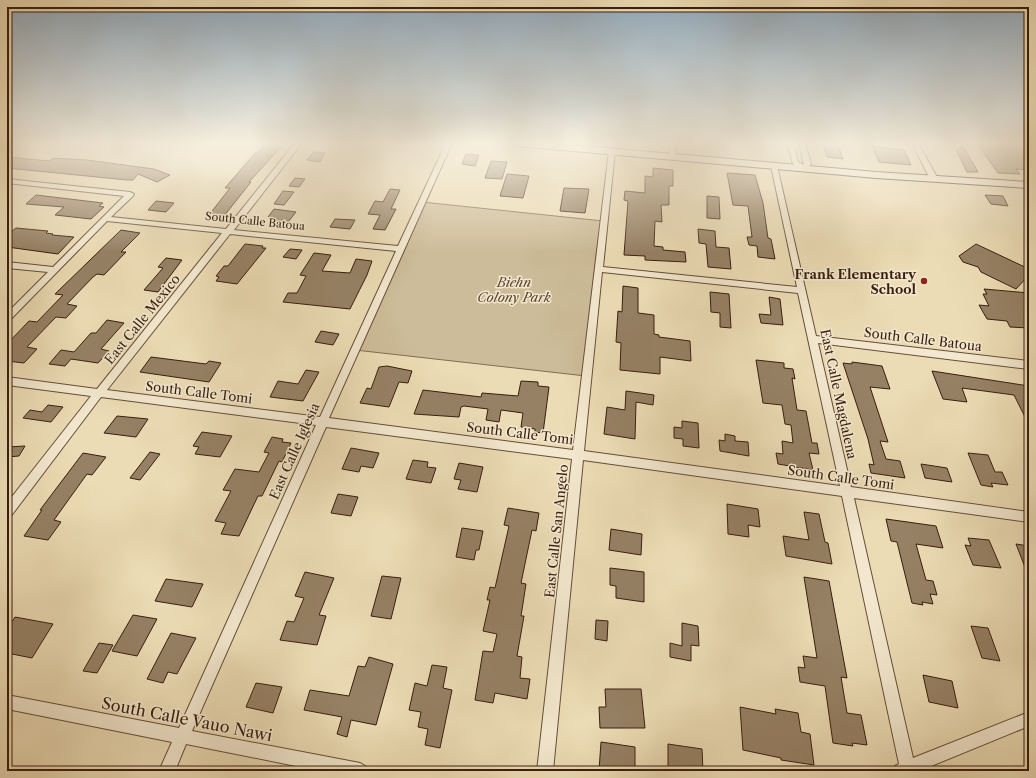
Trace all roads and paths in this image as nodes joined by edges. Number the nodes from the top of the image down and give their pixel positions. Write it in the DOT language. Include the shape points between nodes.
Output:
graph roads {
  1 [pos="270,179"];
  2 [pos="432,179"];
  3 [pos="609,179"];
  4 [pos="777,179"];
  5 [pos="939,179"];
  6 [pos="7,181"];
  7 [pos="1029,185"];
  8 [pos="106,219"];
  9 [pos="230,230"];
  10 [pos="400,249"];
  11 [pos="7,264"];
  12 [pos="598,269"];
  13 [pos="55,270"];
  14 [pos="802,290"];
  15 [pos="7,318"];
  16 [pos="813,340"];
  17 [pos="1029,365"];
  18 [pos="7,381"];
  19 [pos="98,394"];
  20 [pos="322,423"];
  21 [pos="578,455"];
  22 [pos="846,492"];
  23 [pos="7,512"];
  24 [pos="1029,517"];
  25 [pos="7,702"];
  26 [pos="1029,719"];
  27 [pos="182,737"];
  28 [pos="904,769"];
  29 [pos="167,771"];
  30 [pos="360,771"];
  31 [pos="545,771"];
  1 -- 9 [label="street, East Calle Mexico"];
  2 -- 10 [label="street, East Calle Iglesia"];
  3 -- 12 [label="street, East Calle San Angelo"];
  4 -- 14 [label="street, East Calle Magdalena"];
  5 -- 7 [label="street"];
  6 -- 8 [label="street" via="130,194"];
  8 -- 9 [label="street, South Calle Batoua"];
  8 -- 13 [label="street"];
  9 -- 10 [label="street, South Calle Batoua"];
  9 -- 19 [label="street, East Calle Mexico"];
  10 -- 20 [label="street, East Calle Iglesia"];
  11 -- 13 [label="street"];
  12 -- 14 [label="street"];
  12 -- 21 [label="street, East Calle San Angelo"];
  13 -- 15 [label="street"];
  14 -- 16 [label="street, East Calle Magdalena"];
  16 -- 17 [label="street, South Calle Batoua"];
  16 -- 22 [label="street, East Calle Magdalena"];
  18 -- 19 [label="street, South Calle Tomi"];
  19 -- 20 [label="street, South Calle Tomi"];
  19 -- 23 [label="street, East Calle Mexico"];
  20 -- 21 [label="street, South Calle Tomi"];
  20 -- 27 [label="street, East Calle Iglesia"];
  21 -- 22 [label="street, South Calle Tomi"];
  21 -- 31 [label="street, East Calle San Angelo"];
  22 -- 24 [label="street, South Calle Tomi"];
  22 -- 28 [label="street, East Calle Magdalena"];
  25 -- 27 [label="street, South Calle Vauo Nawi"];
  26 -- 28 [label="street"];
  27 -- 29 [label="street, East Calle Iglesia"];
  27 -- 30 [label="street, South Calle Vauo Nawi"];
}
